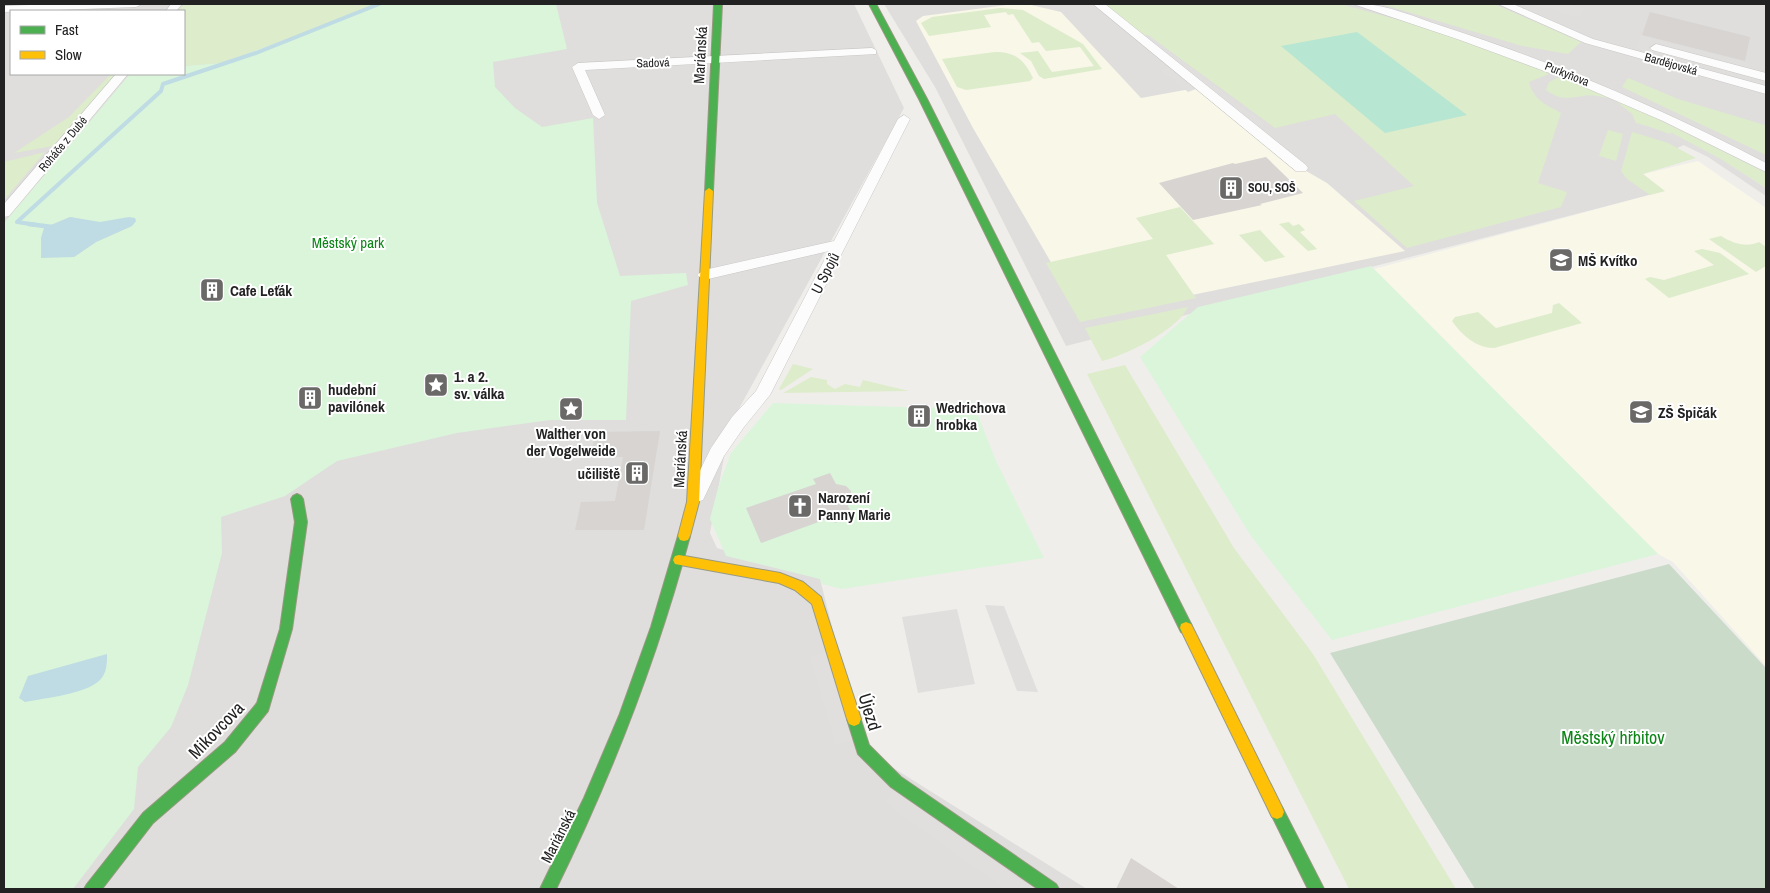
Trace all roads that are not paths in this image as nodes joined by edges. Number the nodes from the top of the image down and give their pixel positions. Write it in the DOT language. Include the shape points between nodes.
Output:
graph roads {
  1 [pos="6,4"];
  2 [pos="136,4"];
  3 [pos="718,4"];
  4 [pos="1098,4"];
  5 [pos="1359,4"];
  6 [pos="1504,4"];
  7 [pos="875,6"];
  8 [pos="4,8"];
  9 [pos="1576,35"];
  10 [pos="872,52"];
  11 [pos="715,61"];
  12 [pos="121,75"];
  13 [pos="1766,77"];
  14 [pos="1766,90"];
  15 [pos="599,115"];
  16 [pos="904,119"];
  17 [pos="1301,168"];
  18 [pos="1766,168"];
  19 [pos="4,213"];
  20 [pos="840,244"];
  21 [pos="704,275"];
  22 [pos="297,499"];
  23 [pos="693,502"];
  24 [pos="679,560"];
  25 [pos="92,889"];
  26 [pos="548,889"];
  27 [pos="1051,889"];
  28 [pos="1316,889"];
  1 -- 8 [label="street"];
  2 -- 8 [label="street"];
  3 -- 11 [label="street, Mariánská"];
  4 -- 17 [label="street"];
  5 -- 18 [label="street, Purkyňova" via="1497,47 1576,77"];
  6 -- 9 [label="street, Bardějovská"];
  7 -- 28 [label="street"];
  9 -- 13 [label="street, Bardějovská" via="1625,40"];
  9 -- 14 [label="street, Bardějovská"];
  10 -- 11 [label="street, Sadová"];
  11 -- 15 [label="street, Sadová" via="578,67"];
  11 -- 21 [label="street, Mariánská"];
  12 -- 19 [label="street, Roháče z Dubé"];
  16 -- 20 [label="street, U Spojů"];
  20 -- 21 [label="street"];
  20 -- 23 [label="street, U Spojů" via="762,394 718,453"];
  21 -- 23 [label="street, Mariánská"];
  22 -- 25 [label="street, Mikovcova" via="301,522 286,628 263,706 230,746 148,818"];
  23 -- 24 [label="street, Mariánská"];
  24 -- 26 [label="street, Mariánská" via="639,687 581,827"];
  24 -- 27 [label="street, Újezd" via="780,578 799,586 817,601 863,749 896,782"];
}
